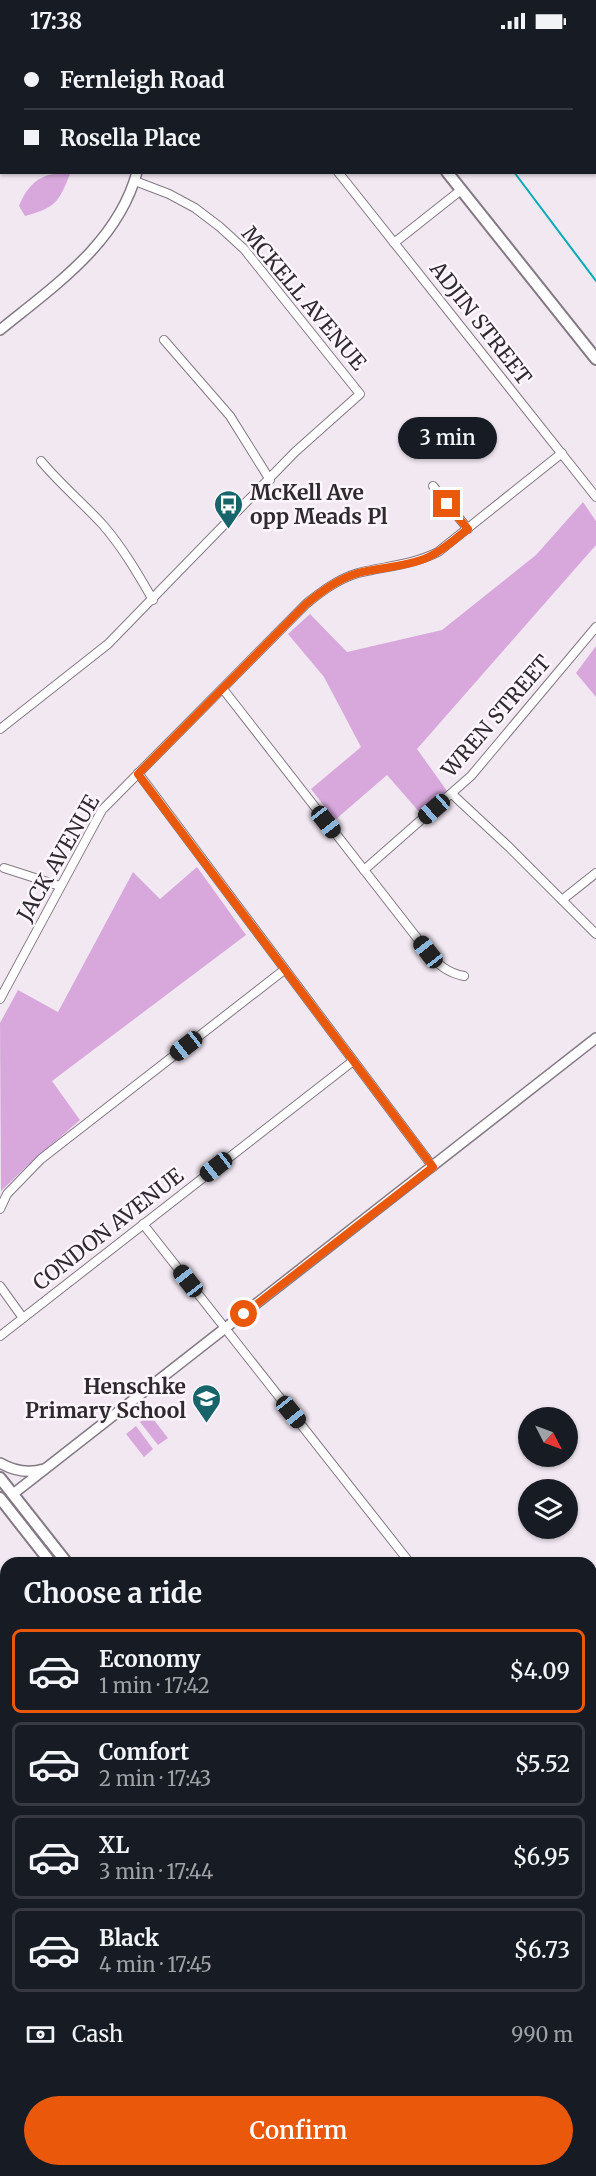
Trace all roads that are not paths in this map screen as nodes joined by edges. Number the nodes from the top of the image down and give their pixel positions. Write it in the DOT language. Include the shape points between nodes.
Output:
graph roads {
  1 [pos="340,174"];
  2 [pos="449,174"];
  3 [pos="136,177"];
  4 [pos="461,190"];
  5 [pos="394,243"];
  6 [pos="0,330"];
  7 [pos="164,340"];
  8 [pos="596,359"];
  9 [pos="562,453"];
  10 [pos="40,461"];
  11 [pos="270,480"];
  12 [pos="433,486"];
  13 [pos="596,497"];
  14 [pos="468,529"];
  15 [pos="153,600"];
  16 [pos="596,627"];
  17 [pos="223,689"];
  18 [pos="0,729"];
  19 [pos="138,774"];
  20 [pos="452,794"];
  21 [pos="4,868"];
  22 [pos="364,870"];
  23 [pos="596,873"];
  24 [pos="60,886"];
  25 [pos="562,900"];
  26 [pos="596,934"];
  27 [pos="284,970"];
  28 [pos="464,976"];
  29 [pos="0,999"];
  30 [pos="596,1038"];
  31 [pos="353,1061"];
  32 [pos="433,1167"];
  33 [pos="0,1209"];
  34 [pos="143,1224"];
  35 [pos="0,1286"];
  36 [pos="23,1318"];
  37 [pos="225,1329"];
  38 [pos="0,1336"];
  39 [pos="0,1463"];
  40 [pos="48,1467"];
  41 [pos="0,1478"];
  42 [pos="13,1494"];
  43 [pos="1,1501"];
  44 [pos="46,1557"];
  45 [pos="62,1557"];
  46 [pos="405,1557"];
  1 -- 5 [label="street, ADJIN STREET"];
  2 -- 4 [label="main road"];
  3 -- 6 [label="street" via="118,218 100,243"];
  3 -- 11 [label="street, MCKELL AVENUE" via="195,208 244,249 360,394"];
  4 -- 5 [label="street"];
  4 -- 8 [label="main road"];
  5 -- 9 [label="street, ADJIN STREET"];
  7 -- 11 [label="street" via="230,416"];
  9 -- 13 [label="street, ADJIN STREET"];
  9 -- 14 [label="street, JACK AVENUE"];
  10 -- 15 [label="street" via="122,549"];
  11 -- 15 [label="street, MCKELL AVENUE"];
  12 -- 14 [label="street"];
  14 -- 17 [label="street, JACK AVENUE" via="423,559 359,573 323,589"];
  15 -- 18 [label="street, MCKELL AVENUE" via="108,644"];
  16 -- 20 [label="street, WREN STREET"];
  17 -- 19 [label="street, JACK AVENUE"];
  17 -- 22 [label="street"];
  19 -- 24 [label="street, JACK AVENUE" via="102,810"];
  19 -- 27 [label="street"];
  20 -- 22 [label="street, WREN STREET"];
  20 -- 25 [label="street"];
  21 -- 24 [label="street"];
  22 -- 28 [label="street" via="435,960 449,972"];
  23 -- 25 [label="street"];
  24 -- 29 [label="street, JACK AVENUE"];
  25 -- 26 [label="street"];
  27 -- 31 [label="street"];
  27 -- 33 [label="street" via="40,1159 7,1194"];
  30 -- 32 [label="street"];
  31 -- 32 [label="street"];
  31 -- 34 [label="street, CONDON AVENUE"];
  32 -- 37 [label="street"];
  34 -- 36 [label="street, CONDON AVENUE"];
  34 -- 37 [label="street"];
  35 -- 36 [label="street"];
  36 -- 38 [label="street, CONDON AVENUE"];
  37 -- 40 [label="street"];
  37 -- 46 [label="street"];
  39 -- 40 [label="street" via="25,1472"];
  40 -- 42 [label="street"];
  41 -- 42 [label="main road"];
  42 -- 43 [label="street"];
  42 -- 45 [label="main road"];
  43 -- 44 [label="main road"];
}
